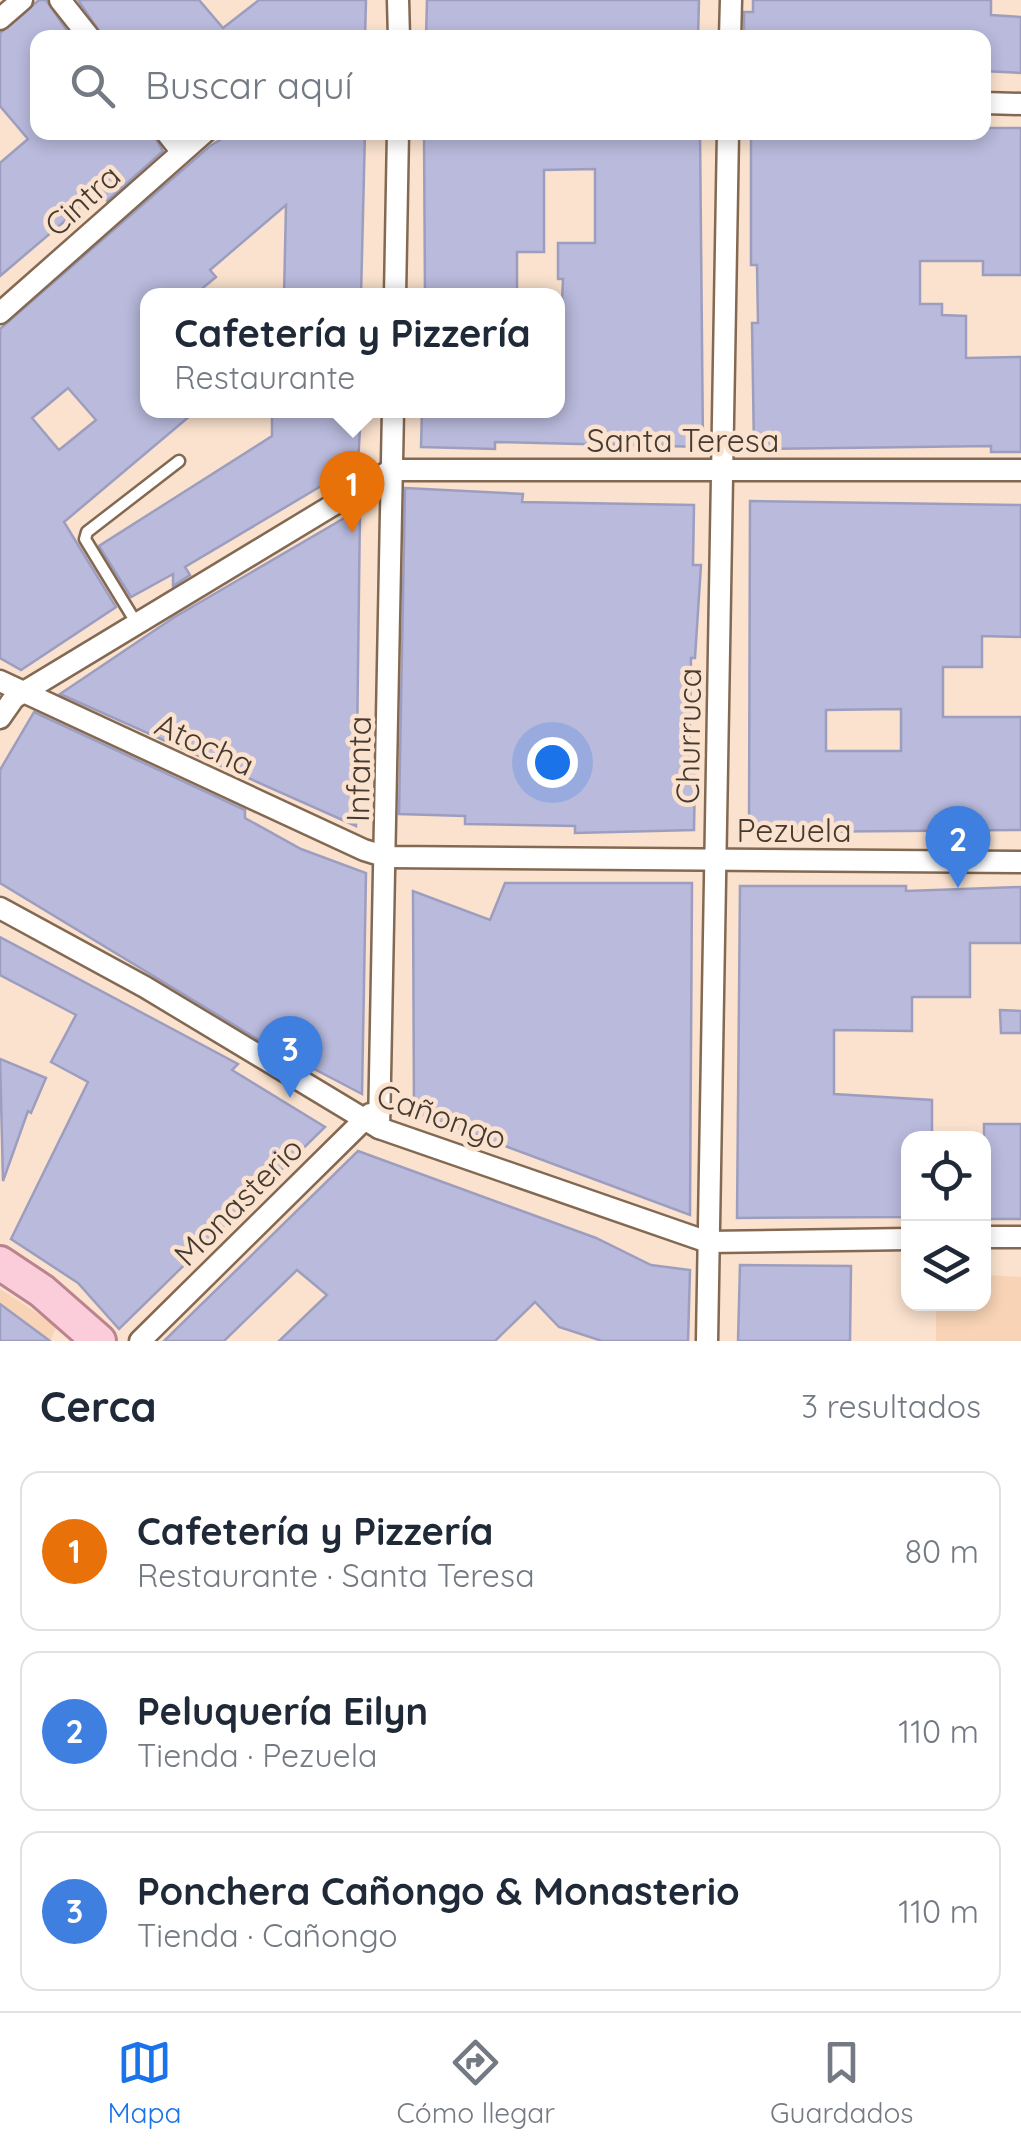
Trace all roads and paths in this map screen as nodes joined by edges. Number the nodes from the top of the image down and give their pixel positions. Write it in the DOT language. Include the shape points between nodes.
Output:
graph roads {
  1 [pos="22,0"];
  2 [pos="60,0"];
  3 [pos="398,0"];
  4 [pos="731,0"];
  5 [pos="0,19"];
  6 [pos="84,30"];
  7 [pos="399,30"];
  8 [pos="730,30"];
  9 [pos="991,104"];
  10 [pos="1021,104"];
  11 [pos="172,140"];
  12 [pos="195,140"];
  13 [pos="398,140"];
  14 [pos="728,140"];
  15 [pos="181,151"];
  16 [pos="395,288"];
  17 [pos="0,313"];
  18 [pos="393,418"];
  19 [pos="178,462"];
  20 [pos="392,470"];
  21 [pos="723,470"];
  22 [pos="1021,470"];
  23 [pos="138,625"];
  24 [pos="0,681"];
  25 [pos="25,694"];
  26 [pos="0,718"];
  27 [pos="388,857"];
  28 [pos="716,860"];
  29 [pos="1021,862"];
  30 [pos="0,908"];
  31 [pos="370,1124"];
  32 [pos="1021,1237"];
  33 [pos="901,1238"];
  34 [pos="991,1238"];
  35 [pos="708,1242"];
  36 [pos="0,1263"];
  37 [pos="91,1338"];
  38 [pos="140,1341"];
  39 [pos="707,1341"];
  1 -- 5 [label="street"];
  2 -- 6 [label="street"];
  3 -- 7 [label="street"];
  4 -- 8 [label="street"];
  9 -- 10 [label="street"];
  11 -- 15 [label="street"];
  12 -- 15 [label="street, Cintra"];
  13 -- 16 [label="street"];
  14 -- 21 [label="street, Churruca"];
  15 -- 17 [label="street, Cintra"];
  18 -- 20 [label="street, Infanta"];
  19 -- 23 [label="lane" via="84,539"];
  20 -- 21 [label="street, Santa Teresa"];
  20 -- 23 [label="street"];
  20 -- 27 [label="street, Infanta"];
  21 -- 22 [label="street, Santa Teresa"];
  21 -- 28 [label="street, Churruca"];
  23 -- 25 [label="street"];
  24 -- 25 [label="street, Atocha"];
  25 -- 26 [label="street" via="10,701"];
  25 -- 27 [label="street, Atocha"];
  27 -- 28 [label="street, Pezuela"];
  27 -- 31 [label="street, Infanta" via="380,1106"];
  28 -- 29 [label="street, Pezuela"];
  28 -- 35 [label="street, Churruca"];
  30 -- 31 [label="street, Cañongo" via="144,986"];
  31 -- 35 [label="street, Cañongo"];
  31 -- 38 [label="street, Monasterio"];
  32 -- 34 [label="street"];
  33 -- 35 [label="street, Cañongo"];
  35 -- 39 [label="street, Churruca"];
  36 -- 37 [label="main road"];
}
